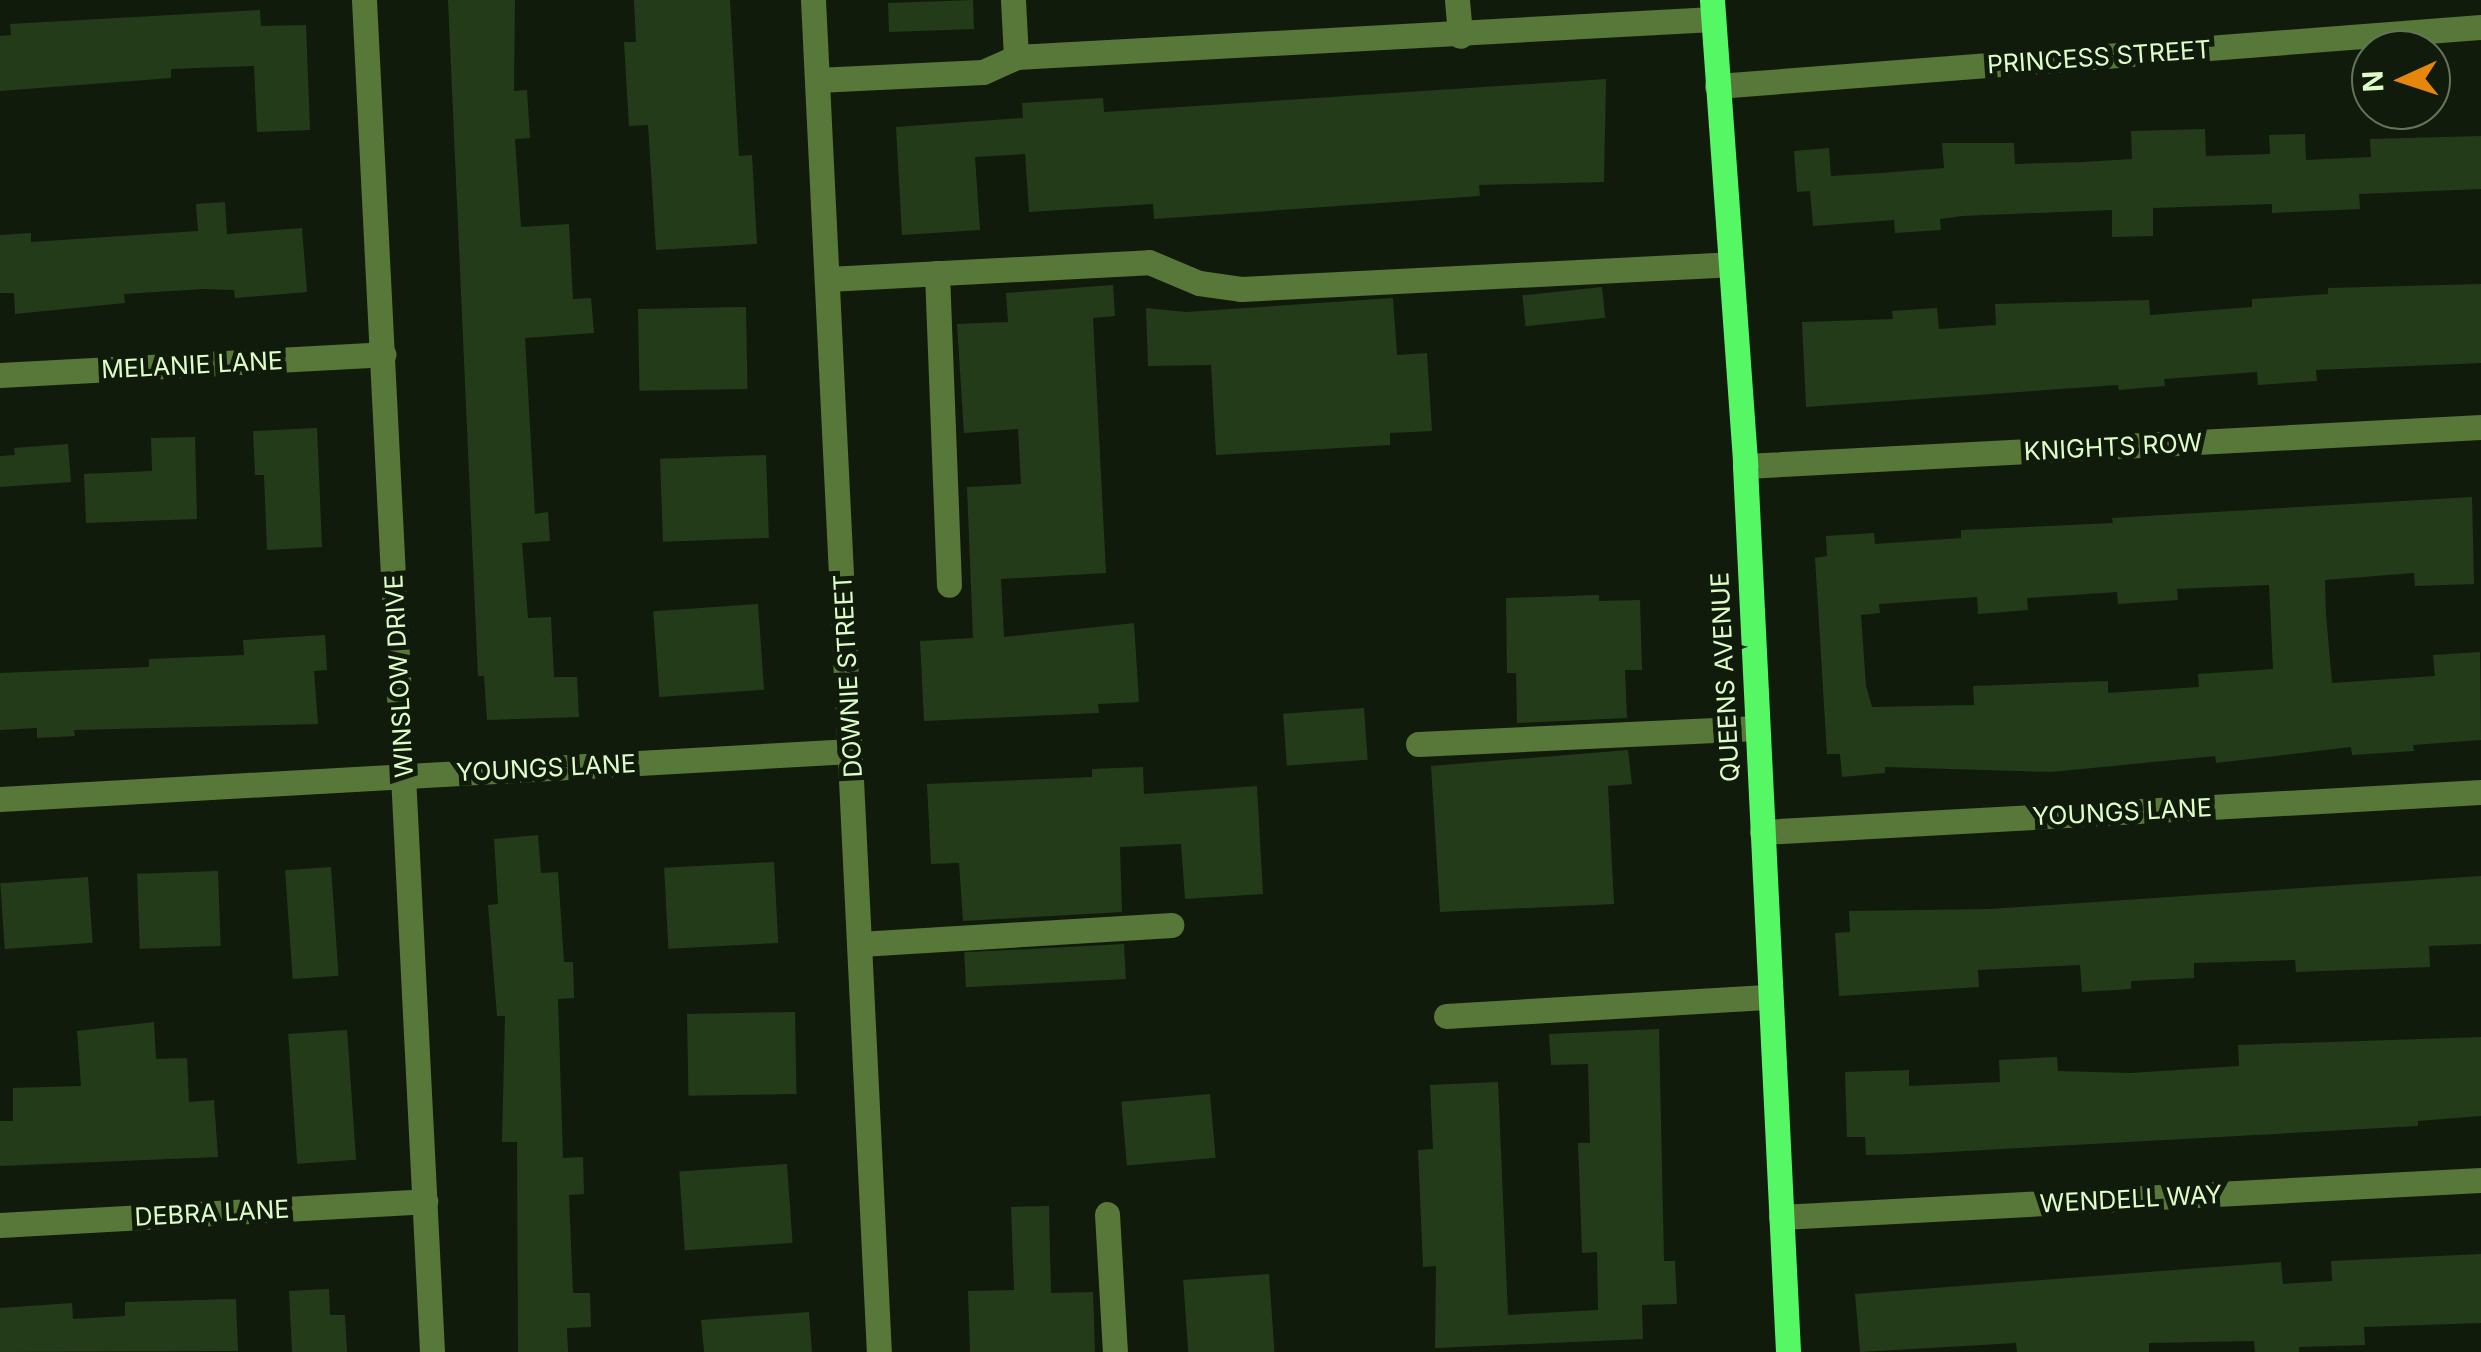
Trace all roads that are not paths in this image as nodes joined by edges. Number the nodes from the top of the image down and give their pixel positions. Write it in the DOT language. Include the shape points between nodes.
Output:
graph roads {
  1 [pos="364,0"];
  2 [pos="813,0"];
  3 [pos="1013,0"];
  4 [pos="1457,0"];
  5 [pos="1713,10"];
  6 [pos="2481,28"];
  7 [pos="1460,36"];
  8 [pos="1016,57"];
  9 [pos="817,80"];
  10 [pos="1717,86"];
  11 [pos="1730,264"];
  12 [pos="937,273"];
  13 [pos="828,278"];
  14 [pos="384,354"];
  15 [pos="0,375"];
  16 [pos="2481,427"];
  17 [pos="1744,466"];
  18 [pos="948,584"];
  19 [pos="1757,728"];
  20 [pos="1418,744"];
  21 [pos="852,751"];
  22 [pos="404,776"];
  23 [pos="2481,792"];
  24 [pos="0,799"];
  25 [pos="1762,832"];
  26 [pos="1171,925"];
  27 [pos="860,944"];
  28 [pos="1770,997"];
  29 [pos="1446,1016"];
  30 [pos="2481,1180"];
  31 [pos="424,1201"];
  32 [pos="1107,1214"];
  33 [pos="1781,1217"];
  34 [pos="0,1225"];
  35 [pos="432,1352"];
  36 [pos="879,1352"];
  37 [pos="1115,1352"];
  38 [pos="1788,1352"];
  1 -- 14 [label="street, WINSLOW DRIVE"];
  2 -- 9 [label="street, DOWNIE STREET"];
  3 -- 8 [label="street"];
  4 -- 7 [label="street"];
  5 -- 7 [label="street"];
  5 -- 10 [label="main road, QUEENS AVENUE"];
  6 -- 10 [label="street, PRINCESS STREET"];
  7 -- 8 [label="street"];
  8 -- 9 [label="street" via="983,72"];
  9 -- 13 [label="street, DOWNIE STREET"];
  10 -- 11 [label="main road, QUEENS AVENUE"];
  11 -- 12 [label="street" via="1241,288 1200,282 1149,262"];
  11 -- 17 [label="main road, QUEENS AVENUE"];
  12 -- 13 [label="street"];
  12 -- 18 [label="street"];
  13 -- 21 [label="street, DOWNIE STREET"];
  14 -- 15 [label="street, MELANIE LANE"];
  14 -- 22 [label="street, WINSLOW DRIVE"];
  16 -- 17 [label="street, KNIGHTS ROW"];
  17 -- 19 [label="main road, QUEENS AVENUE"];
  19 -- 20 [label="street"];
  19 -- 25 [label="main road, QUEENS AVENUE"];
  21 -- 22 [label="street, YOUNGS LANE"];
  21 -- 27 [label="street, DOWNIE STREET"];
  22 -- 24 [label="street, YOUNGS LANE"];
  22 -- 31 [label="street, WINSLOW DRIVE"];
  23 -- 25 [label="street, YOUNGS LANE"];
  25 -- 28 [label="main road, QUEENS AVENUE"];
  26 -- 27 [label="street"];
  27 -- 36 [label="street, DOWNIE STREET"];
  28 -- 29 [label="street"];
  28 -- 33 [label="main road, QUEENS AVENUE"];
  30 -- 33 [label="street, WENDELL WAY"];
  31 -- 34 [label="street, DEBRA LANE"];
  31 -- 35 [label="street, WINSLOW DRIVE"];
  32 -- 37 [label="street"];
  33 -- 38 [label="main road, QUEENS AVENUE"];
}
